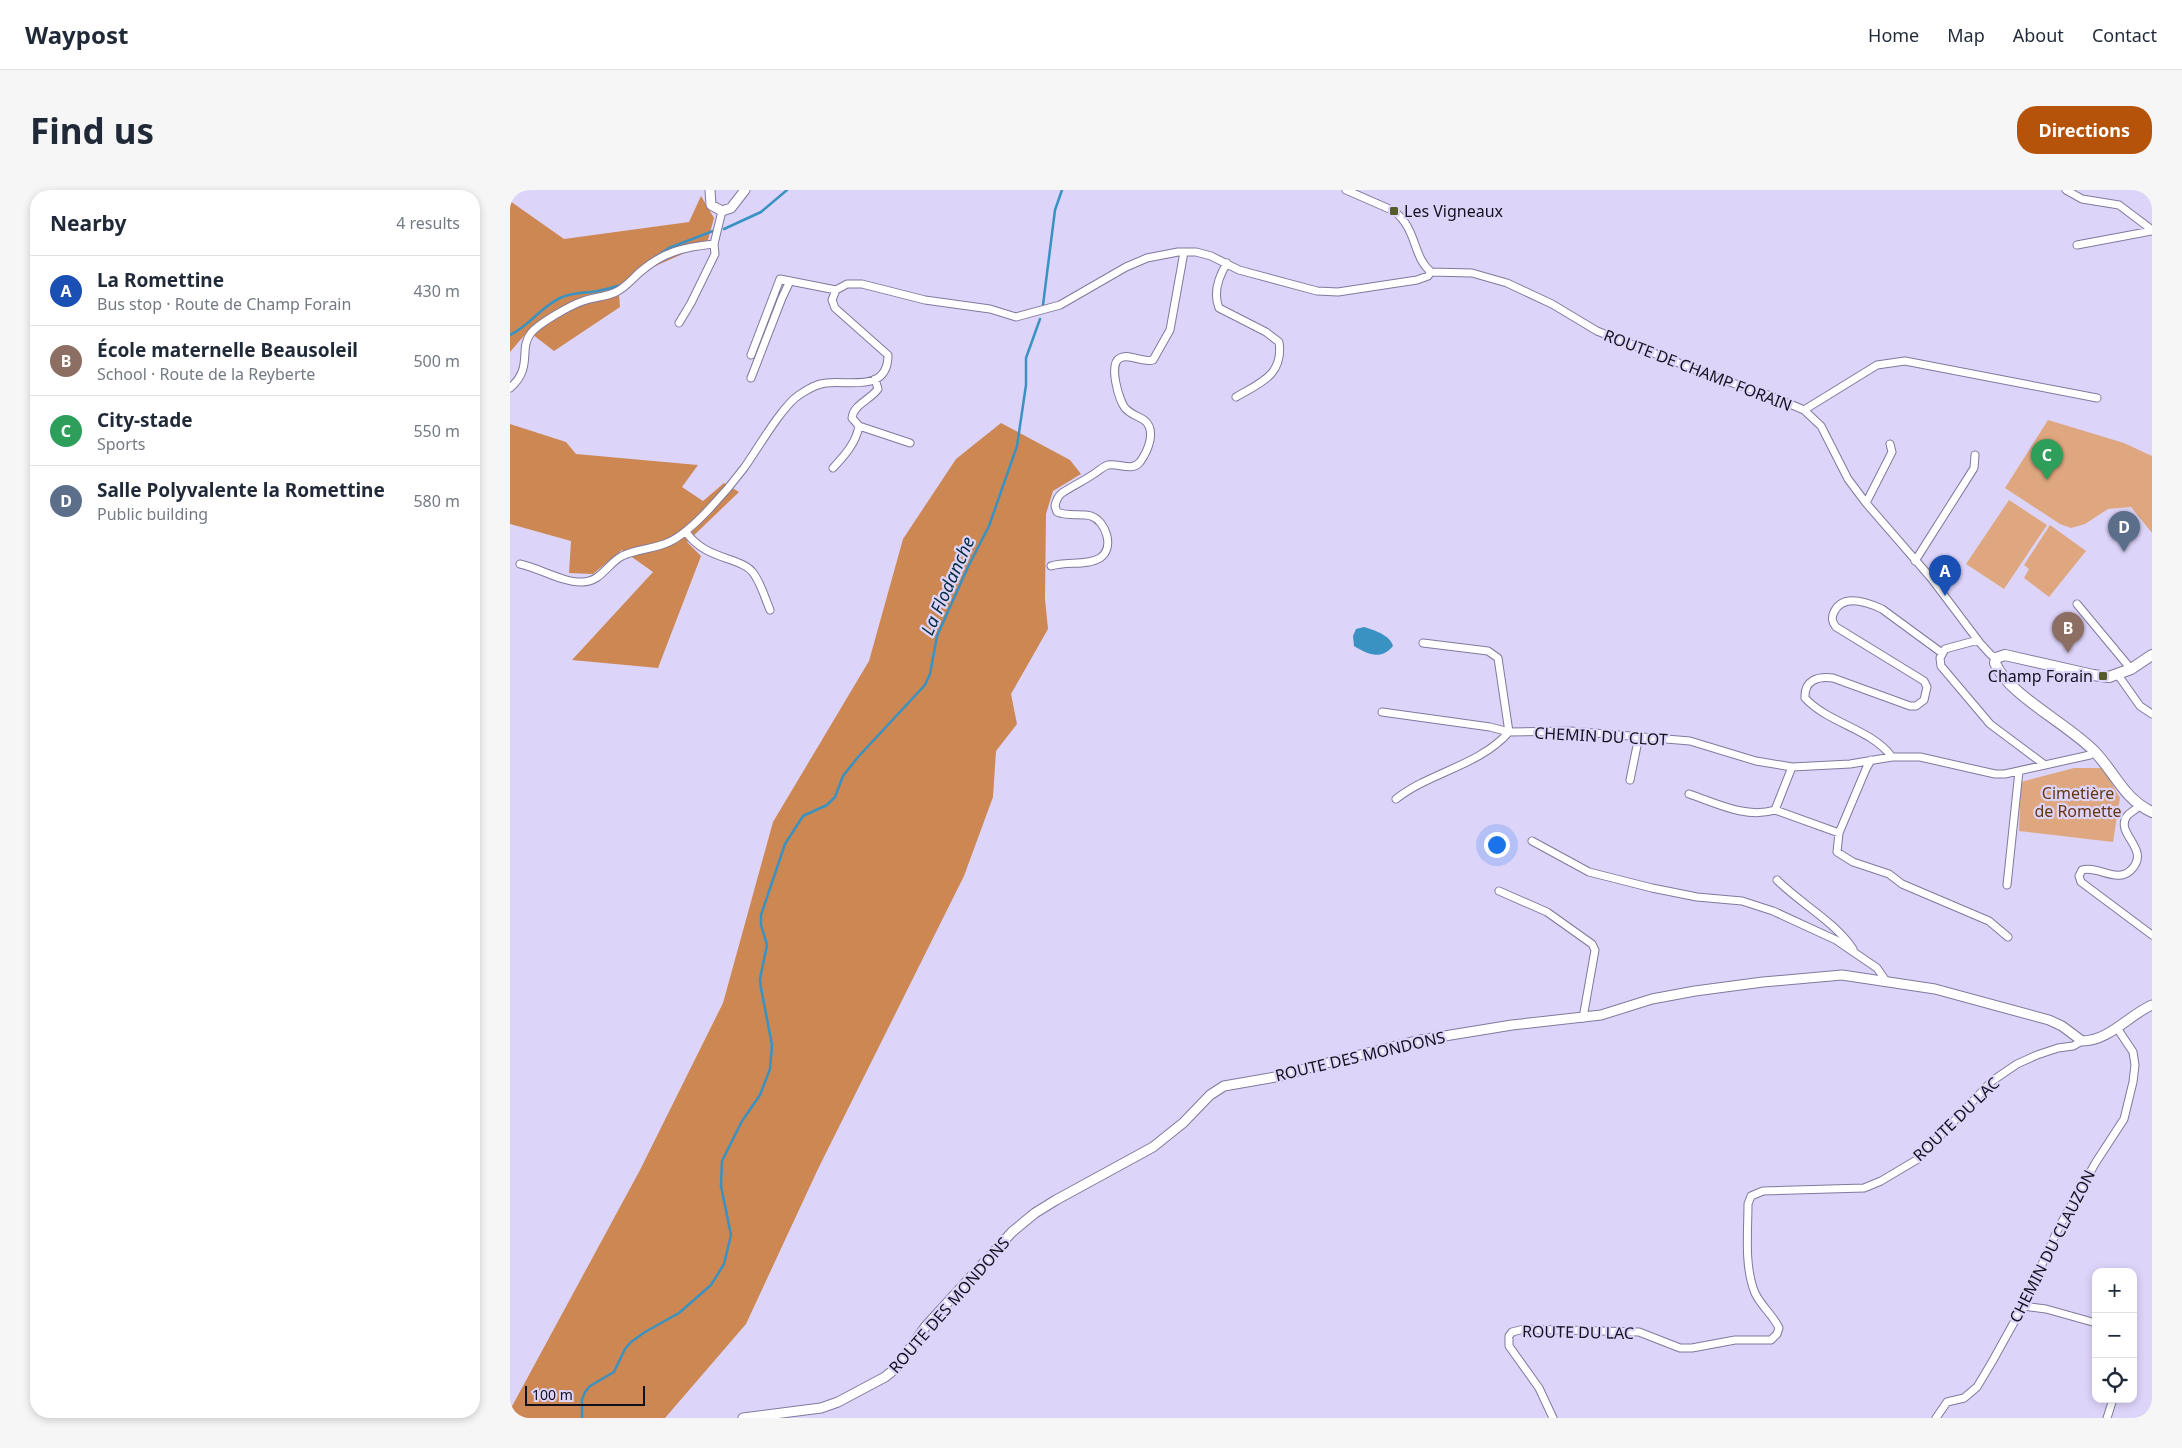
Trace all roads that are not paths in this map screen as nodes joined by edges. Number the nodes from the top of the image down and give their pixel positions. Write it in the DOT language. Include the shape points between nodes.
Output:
graph roads {
  1 [pos="710,190"];
  2 [pos="746,190"];
  3 [pos="1346,190"];
  4 [pos="2066,190"];
  5 [pos="722,211"];
  6 [pos="2152,231"];
  7 [pos="714,244"];
  8 [pos="2077,245"];
  9 [pos="1184,252"];
  10 [pos="1227,263"];
  11 [pos="1431,272"];
  12 [pos="790,281"];
  13 [pos="836,290"];
  14 [pos="679,323"];
  15 [pos="752,355"];
  16 [pos="751,378"];
  17 [pos="875,380"];
  18 [pos="510,388"];
  19 [pos="1236,397"];
  20 [pos="2097,398"];
  21 [pos="1804,410"];
  22 [pos="859,426"];
  23 [pos="910,443"];
  24 [pos="1890,444"];
  25 [pos="1975,455"];
  26 [pos="833,468"];
  27 [pos="1866,503"];
  28 [pos="686,532"];
  29 [pos="1915,560"];
  30 [pos="520,564"];
  31 [pos="1051,566"];
  32 [pos="2077,604"];
  33 [pos="770,610"];
  34 [pos="1978,640"];
  35 [pos="1423,643"];
  36 [pos="1942,653"];
  37 [pos="2152,655"];
  38 [pos="1996,658"];
  39 [pos="2130,669"];
  40 [pos="2118,675"];
  41 [pos="1382,712"];
  42 [pos="2152,714"];
  43 [pos="1509,732"];
  44 [pos="1639,736"];
  45 [pos="2095,752"];
  46 [pos="1892,757"];
  47 [pos="1871,760"];
  48 [pos="2045,765"];
  49 [pos="1792,767"];
  50 [pos="2019,771"];
  51 [pos="1630,780"];
  52 [pos="1689,794"];
  53 [pos="1396,799"];
  54 [pos="2140,806"];
  55 [pos="1774,810"];
  56 [pos="2152,812"];
  57 [pos="1839,833"];
  58 [pos="1532,841"];
  59 [pos="1777,880"];
  60 [pos="2007,885"];
  61 [pos="1499,890"];
  62 [pos="2152,934"];
  63 [pos="2008,937"];
  64 [pos="1856,953"];
  65 [pos="1886,981"];
  66 [pos="2152,1005"];
  67 [pos="1583,1018"];
  68 [pos="2118,1028"];
  69 [pos="2082,1041"];
  70 [pos="2023,1306"];
  71 [pos="2092,1322"];
  72 [pos="2112,1403"];
  73 [pos="742,1418"];
  74 [pos="1553,1418"];
  75 [pos="1936,1418"];
  76 [pos="2107,1418"];
  1 -- 5 [label="street" via="711,205"];
  2 -- 5 [label="street" via="732,208"];
  3 -- 11 [label="street" via="1401,216 1411,230 1422,263"];
  4 -- 6 [label="street" via="2082,199 2119,205"];
  5 -- 7 [label="street"];
  6 -- 8 [label="street"];
  7 -- 14 [label="street" via="715,254"];
  7 -- 18 [label="street" via="674,251 656,260 616,292 573,305 541,325 530,333 524,372"];
  9 -- 10 [label="street" via="1204,254"];
  9 -- 13 [label="street" via="1147,258 1060,305 1016,317 862,284 847,284"];
  9 -- 31 [label="street" via="1170,330 1158,352 1153,360 1146,362 1126,357 1116,361 1114,377 1122,404 1145,421 1151,431 1141,460 1136,466 1104,467 1061,494 1054,506 1063,515 1090,516 1098,520 1105,527 1106,551 1092,561"];
  10 -- 11 [label="street" via="1277,282 1338,292 1417,280"];
  10 -- 19 [label="street" via="1218,283 1218,308 1273,337 1280,342 1281,353 1272,374"];
  11 -- 21 [label="street, ROUTE DE CHAMP FORAIN" via="1472,273 1506,283 1552,304 1597,331"];
  12 -- 13 [label="street"];
  12 -- 15 [label="street" via="780,279"];
  12 -- 16 [label="street"];
  13 -- 17 [label="street" via="832,300 835,308 888,355 885,370"];
  17 -- 22 [label="street" via="878,389 853,412 852,418"];
  17 -- 28 [label="street" via="816,384 795,398 743,469"];
  20 -- 21 [label="street" via="1905,361 1877,365"];
  21 -- 27 [label="street, ROUTE DE CHAMP FORAIN" via="1821,426 1848,480"];
  22 -- 23 [label="street"];
  22 -- 26 [label="street" via="847,453"];
  24 -- 27 [label="street" via="1892,452"];
  25 -- 29 [label="street" via="1974,468"];
  27 -- 29 [label="street, ROUTE DE CHAMP FORAIN"];
  28 -- 30 [label="street" via="670,542 622,556 589,582 568,580"];
  28 -- 33 [label="street" via="703,550 754,573"];
  29 -- 34 [label="street, ROUTE DE CHAMP FORAIN"];
  32 -- 39 [label="street"];
  34 -- 36 [label="street" via="1945,649"];
  34 -- 38 [label="street, ROUTE DE CHAMP FORAIN"];
  35 -- 43 [label="street" via="1488,651 1498,658"];
  36 -- 46 [label="street" via="1873,605 1861,601 1844,602 1834,611 1832,617 1836,627 1924,681 1927,688 1924,700 1910,706 1824,677 1806,687 1805,698 1814,708 1878,742"];
  36 -- 48 [label="street" via="1941,666 1990,724"];
  37 -- 39 [label="main road"];
  38 -- 40 [label="main road" via="2005,655 2092,675"];
  38 -- 45 [label="main road, ROUTE DE CHAMP FORAIN" via="1997,668 2016,689"];
  39 -- 40 [label="main road"];
  40 -- 42 [label="street" via="2140,706"];
  41 -- 43 [label="street, CHEMIN DU CLOT"];
  43 -- 44 [label="street, CHEMIN DU CLOT" via="1570,731"];
  43 -- 53 [label="street" via="1491,749 1410,788"];
  44 -- 49 [label="street, CHEMIN DU CLOT" via="1690,741 1756,761"];
  44 -- 51 [label="street"];
  45 -- 48 [label="street, CHEMIN DU CLOT"];
  45 -- 54 [label="main road, ROUTE DE CHAMP FORAIN" via="2126,794"];
  46 -- 47 [label="street, CHEMIN DU CLOT"];
  46 -- 50 [label="street, CHEMIN DU CLOT" via="1920,757 1995,774"];
  47 -- 49 [label="street, CHEMIN DU CLOT"];
  47 -- 57 [label="street"];
  48 -- 50 [label="street, CHEMIN DU CLOT"];
  49 -- 55 [label="street"];
  50 -- 60 [label="street"];
  52 -- 55 [label="street" via="1745,813 1764,814"];
  54 -- 56 [label="main road, ROUTE DE CHAMP FORAIN"];
  54 -- 62 [label="street" via="2127,816 2124,825 2138,853 2131,870 2116,875 2088,868 2079,876 2081,882"];
  55 -- 57 [label="street"];
  57 -- 63 [label="street" via="1837,852 1853,862 1889,874 1902,884 1976,915"];
  58 -- 64 [label="street" via="1589,872 1652,888 1742,901 1773,910"];
  59 -- 64 [label="street" via="1846,939"];
  61 -- 67 [label="street" via="1547,912 1592,944 1595,950"];
  64 -- 65 [label="street" via="1877,968"];
  65 -- 67 [label="street, ROUTE DES MONDONS" via="1842,975 1763,982 1652,999"];
  65 -- 69 [label="street, ROUTE DES MONDONS" via="1935,989 2049,1020"];
  66 -- 68 [label="street"];
  67 -- 73 [label="street, ROUTE DES MONDONS" via="1512,1025 1420,1040 1281,1076 1224,1086 1153,1147 1056,1200 1018,1227 926,1326 896,1368 885,1376 821,1408"];
  68 -- 69 [label="street" via="2096,1039"];
  68 -- 70 [label="street, CHEMIN DU CLAUZON" via="2133,1052 2134,1065 2124,1119 2059,1226"];
  69 -- 74 [label="street, ROUTE DU LAC" via="2037,1055 1992,1081 1918,1159 1881,1181 1864,1188 1763,1191 1751,1196 1748,1204 1749,1269 1760,1302 1779,1328 1771,1340 1735,1340 1680,1348 1639,1332 1524,1329 1512,1332 1509,1346 1539,1388"];
  70 -- 71 [label="street"];
  70 -- 75 [label="street, CHEMIN DU CLAUZON" via="1977,1387 1964,1398 1947,1402"];
  72 -- 76 [label="street"];
}
